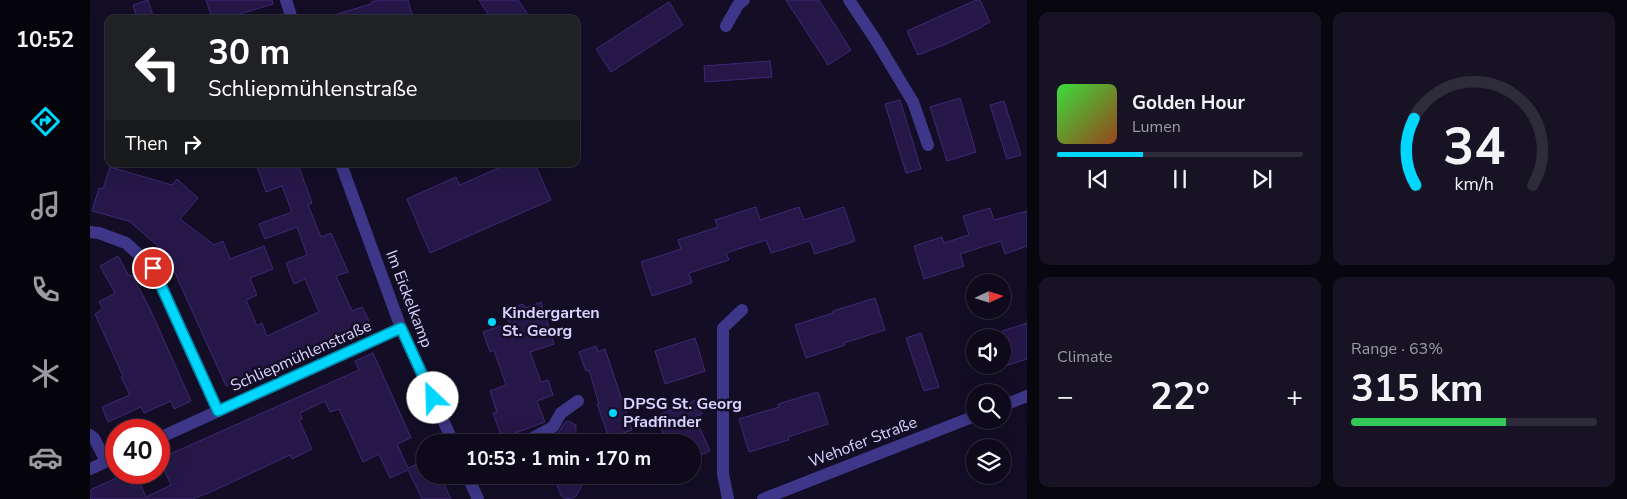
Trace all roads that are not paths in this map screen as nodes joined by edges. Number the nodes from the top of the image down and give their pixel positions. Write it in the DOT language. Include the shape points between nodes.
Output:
graph roads {
  1 [pos="286,0"];
  2 [pos="744,0"];
  3 [pos="849,0"];
  4 [pos="291,15"];
  5 [pos="726,26"];
  6 [pos="928,145"];
  7 [pos="342,167"];
  8 [pos="90,232"];
  9 [pos="742,310"];
  10 [pos="401,328"];
  11 [pos="1027,396"];
  12 [pos="578,402"];
  13 [pos="1011,402"];
  14 [pos="218,411"];
  15 [pos="966,420"];
  16 [pos="170,433"];
  17 [pos="449,434"];
  18 [pos="540,434"];
  19 [pos="90,435"];
  20 [pos="105,452"];
  21 [pos="105,462"];
  22 [pos="90,469"];
  23 [pos="472,484"];
  24 [pos="478,499"];
  25 [pos="728,499"];
  26 [pos="763,499"];
  1 -- 4 [label="street"];
  2 -- 5 [label="street"];
  3 -- 6 [label="street" via="913,102"];
  7 -- 10 [label="street, Im Eickelkamp"];
  8 -- 14 [label="street" via="126,243 153,268"];
  9 -- 25 [label="street" via="723,328 723,474"];
  10 -- 14 [label="street, Schliepmühlenstraße"];
  10 -- 17 [label="street, Im Eickelkamp"];
  11 -- 13 [label="street"];
  12 -- 18 [label="street" via="561,413 554,427"];
  14 -- 16 [label="street, Schliepmühlenstraße"];
  15 -- 26 [label="street, Wehofer Straße"];
  19 -- 20 [label="street"];
  21 -- 22 [label="street"];
  23 -- 24 [label="street"];
}
